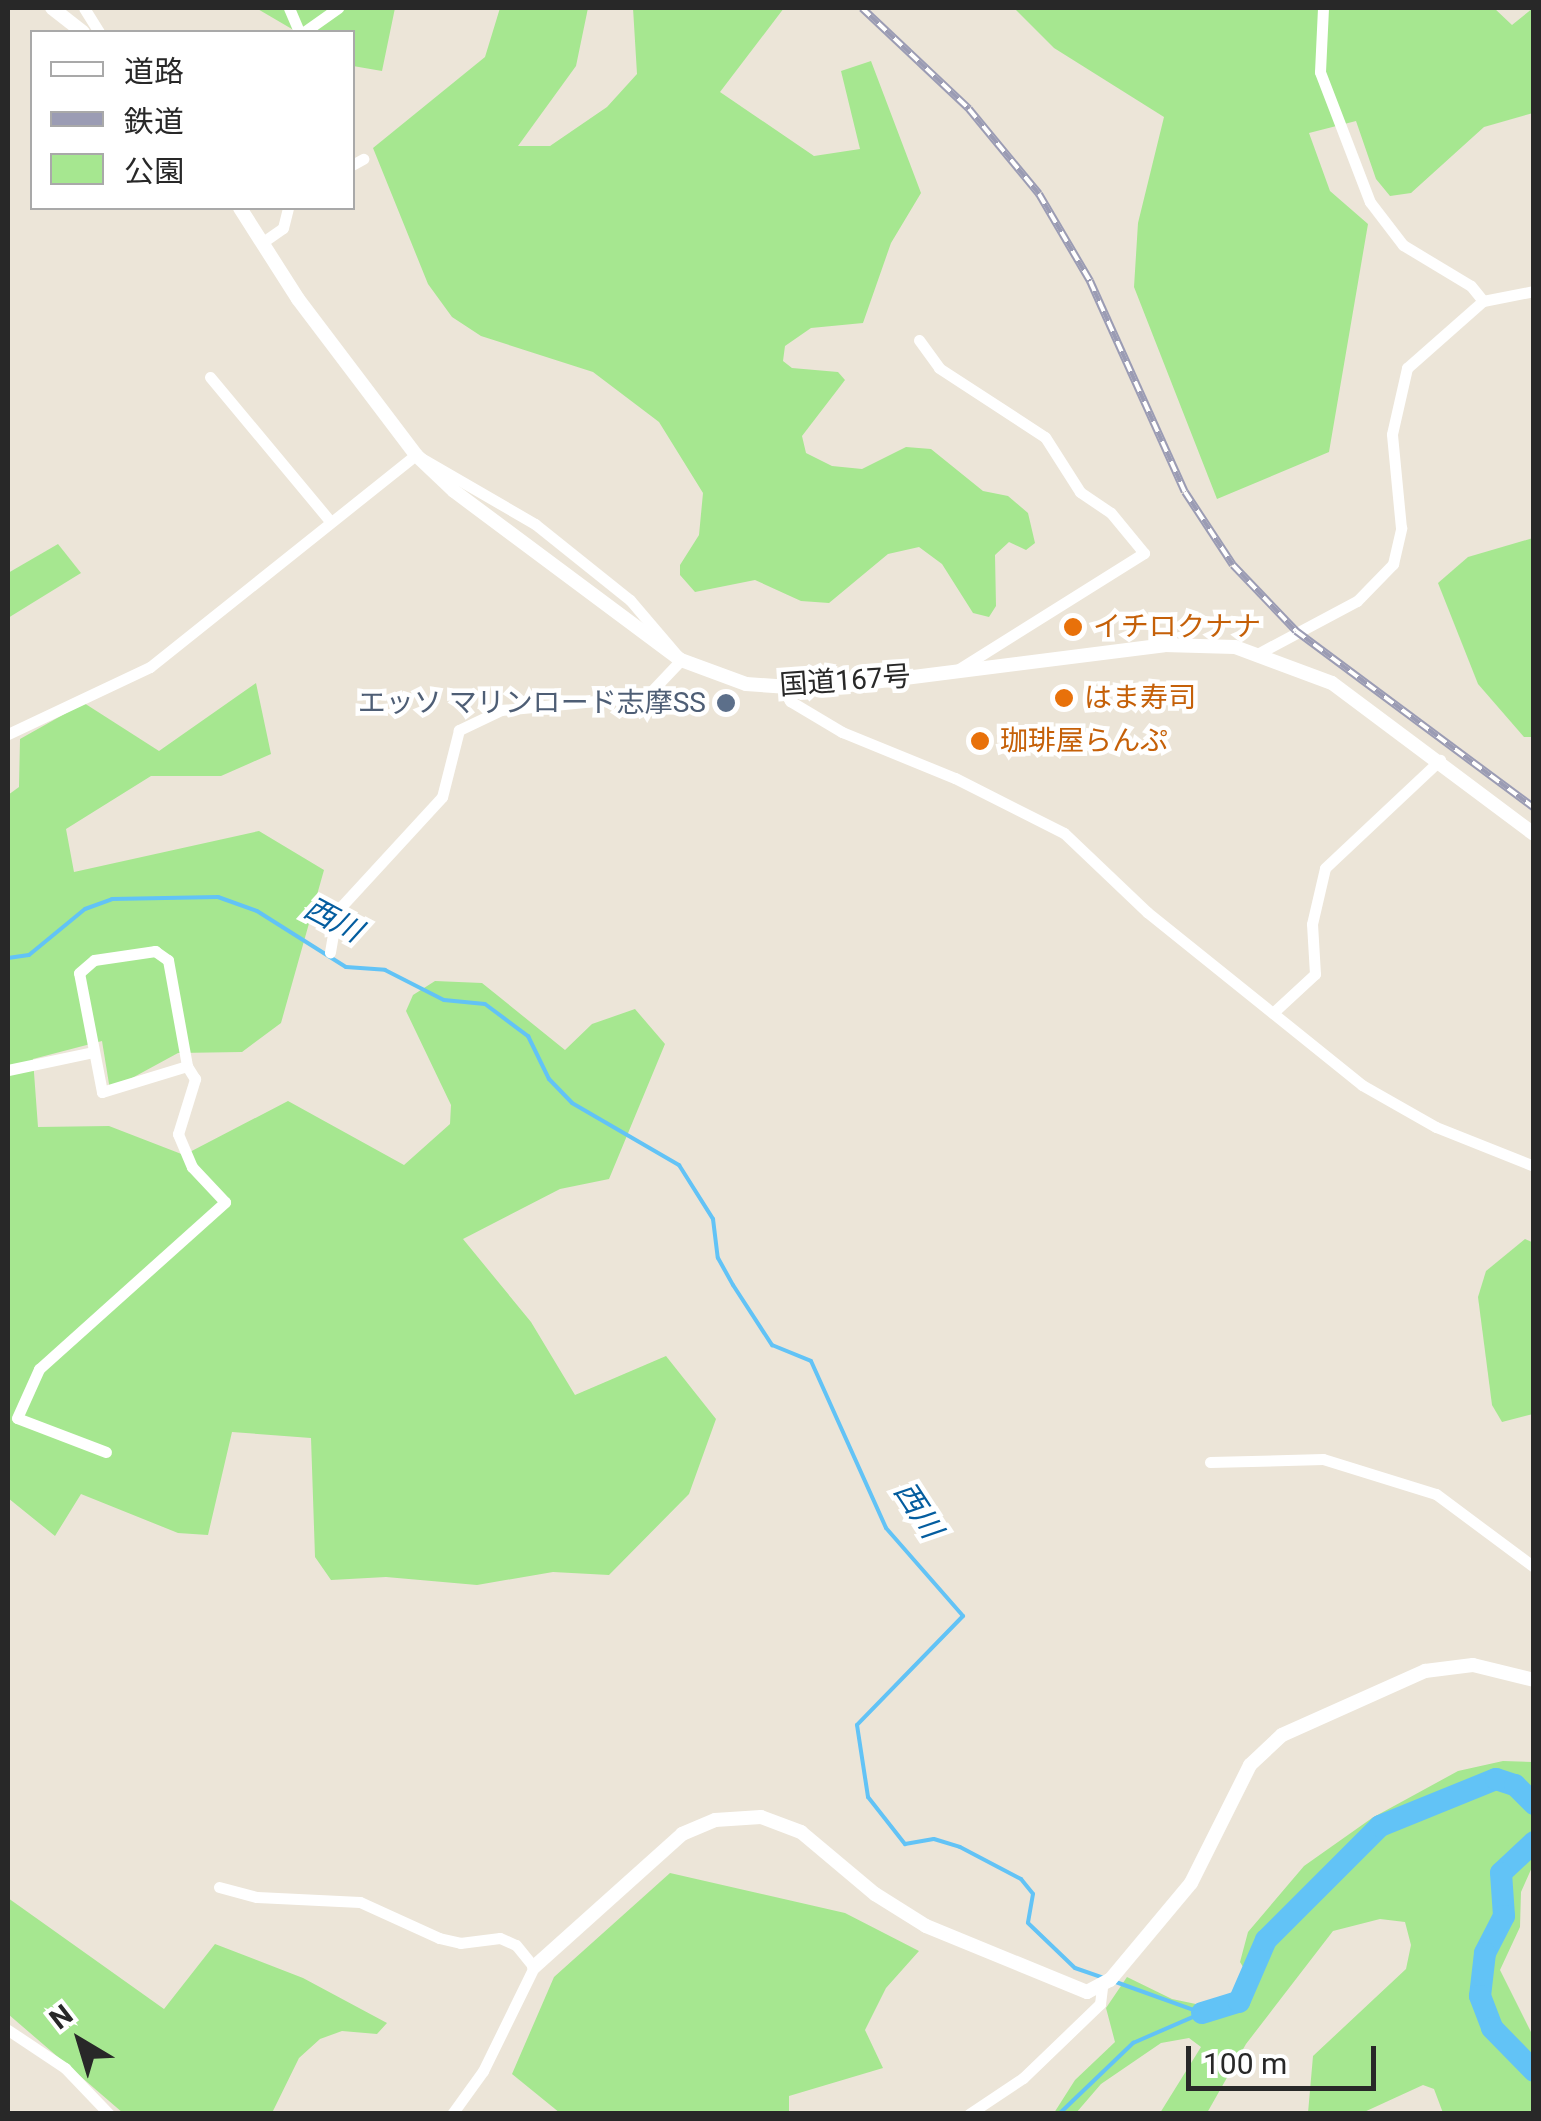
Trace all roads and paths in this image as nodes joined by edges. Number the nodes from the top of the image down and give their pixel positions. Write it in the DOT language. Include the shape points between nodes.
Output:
graph roads {
  1 [pos="52,8"];
  2 [pos="84,8"];
  3 [pos="289,8"];
  4 [pos="338,8"];
  5 [pos="1323,8"];
  6 [pos="80,30"];
  7 [pos="98,30"];
  8 [pos="301,30"];
  9 [pos="305,30"];
  10 [pos="241,210"];
  11 [pos="288,210"];
  12 [pos="264,242"];
  13 [pos="1534,291"];
  14 [pos="1483,301"];
  15 [pos="920,340"];
  16 [pos="210,377"];
  17 [pos="416,455"];
  18 [pos="330,522"];
  19 [pos="1260,652"];
  20 [pos="681,660"];
  21 [pos="954,672"];
  22 [pos="783,689"];
  23 [pos="8,734"];
  24 [pos="1440,760"];
  25 [pos="1534,834"];
  26 [pos="330,952"];
  27 [pos="1276,1010"];
  28 [pos="89,1053"];
  29 [pos="186,1066"];
  30 [pos="8,1070"];
  31 [pos="1534,1166"];
  32 [pos="106,1452"];
  33 [pos="1210,1462"];
  34 [pos="1534,1567"];
  35 [pos="1534,1680"];
  36 [pos="219,1887"];
  37 [pos="534,1967"];
  38 [pos="1102,1987"];
  39 [pos="8,2030"];
  40 [pos="109,2114"];
  41 [pos="452,2114"];
  42 [pos="969,2114"];
  1 -- 6 [label="street"];
  2 -- 7 [label="street"];
  3 -- 8 [label="street"];
  4 -- 9 [label="street"];
  5 -- 14 [label="street" via="1320,72 1370,202 1403,245 1472,286"];
  10 -- 12 [label="street, 国道167号"];
  11 -- 12 [label="street" via="283,228"];
  12 -- 17 [label="street, 国道167号" via="377,410"];
  13 -- 14 [label="street"];
  14 -- 19 [label="street" via="1403,376 1392,434 1401,528 1393,564 1357,600"];
  15 -- 21 [label="street" via="939,368 1045,437 1080,492 1111,514 1144,553"];
  16 -- 18 [label="street"];
  17 -- 18 [label="street"];
  17 -- 20 [label="street, 国道167号" via="454,491"];
  17 -- 20 [label="street" via="582,560 630,600"];
  18 -- 23 [label="street" via="150,667"];
  19 -- 21 [label="street, 国道167号" via="1182,644"];
  19 -- 24 [label="street, 国道167号" via="1332,682"];
  20 -- 22 [label="street, 国道167号"];
  20 -- 26 [label="street" via="648,696 501,710 459,730 442,798 336,911"];
  21 -- 22 [label="street, 国道167号"];
  22 -- 27 [label="street" via="790,702 842,732 955,778 1064,834 1147,912"];
  24 -- 25 [label="street, 国道167号"];
  24 -- 27 [label="street" via="1325,868 1312,924 1315,974"];
  27 -- 31 [label="street" via="1362,1085 1436,1127"];
  28 -- 29 [label="street" via="102,1092"];
  28 -- 29 [label="street" via="79,972 94,960 155,951 168,960"];
  28 -- 30 [label="street"];
  29 -- 32 [label="street" via="195,1080 178,1134 192,1168 225,1202 39,1369 16,1418"];
  33 -- 34 [label="street" via="1323,1459 1436,1494"];
  35 -- 38 [label="street" via="1474,1664 1425,1671 1282,1736 1250,1765 1197,1875"];
  36 -- 37 [label="street" via="360,1902 460,1943 500,1938"];
  37 -- 38 [label="street" via="682,1834 715,1820 761,1817 801,1832 926,1926 1059,1984 1086,1992"];
  37 -- 41 [label="street" via="483,2071"];
  38 -- 42 [label="street" via="1100,2004 1049,2054"];
  39 -- 40 [label="street" via="66,2068"];
}
